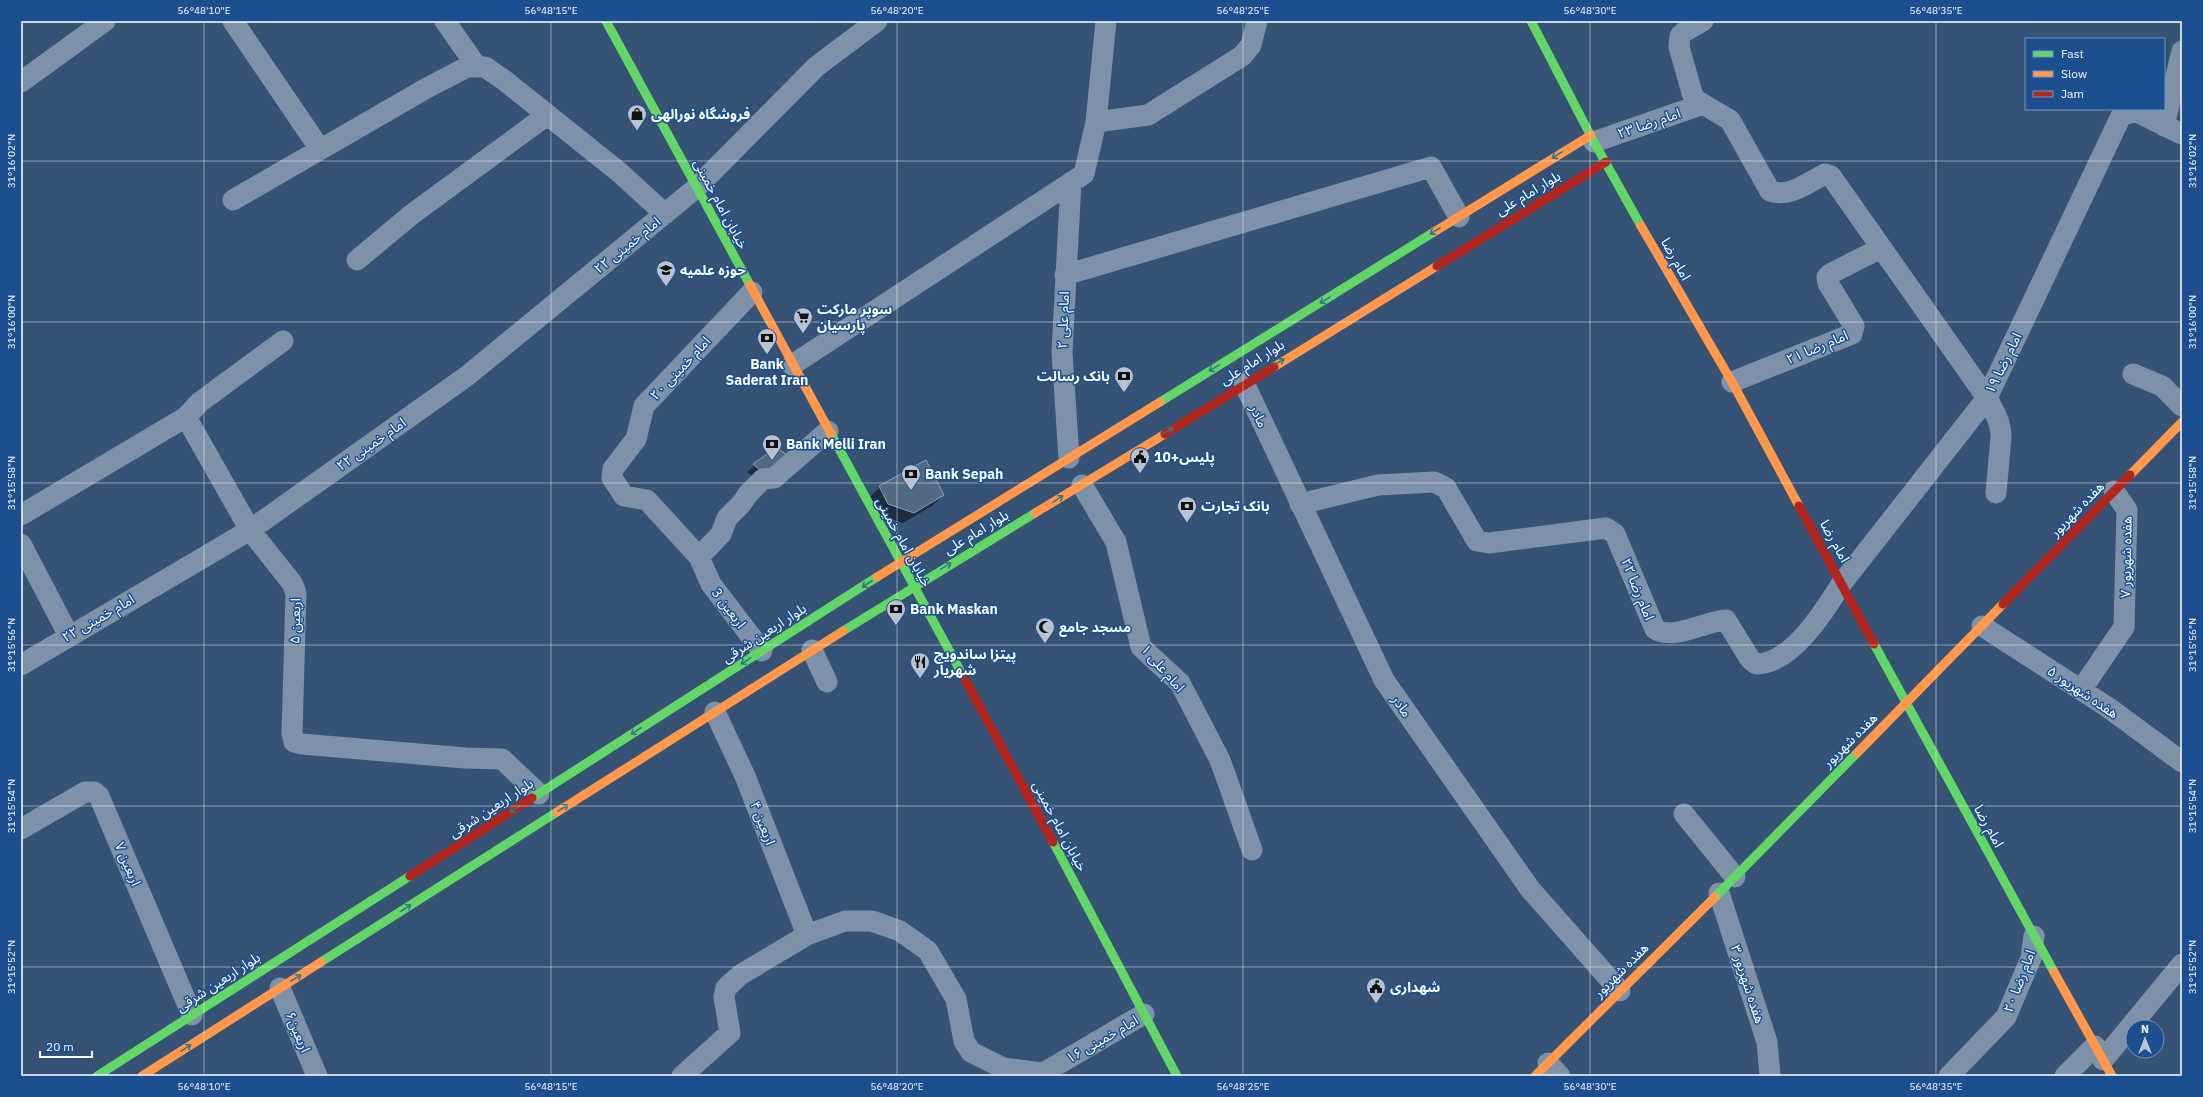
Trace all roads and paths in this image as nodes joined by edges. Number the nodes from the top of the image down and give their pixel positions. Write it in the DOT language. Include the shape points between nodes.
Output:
graph roads {
  1 [pos="105,21"];
  2 [pos="233,21"];
  3 [pos="445,21"];
  4 [pos="606,21"];
  5 [pos="877,21"];
  6 [pos="1106,21"];
  7 [pos="1257,21"];
  8 [pos="1531,21"];
  9 [pos="1703,21"];
  10 [pos="1675,29"];
  11 [pos="2182,51"];
  12 [pos="477,67"];
  13 [pos="21,82"];
  14 [pos="1703,104"];
  15 [pos="547,114"];
  16 [pos="1096,122"];
  17 [pos="2173,130"];
  18 [pos="1592,138"];
  19 [pos="320,149"];
  20 [pos="1606,162"];
  21 [pos="1071,182"];
  22 [pos="696,188"];
  23 [pos="233,200"];
  24 [pos="665,214"];
  25 [pos="1459,217"];
  26 [pos="1881,248"];
  27 [pos="357,260"];
  28 [pos="1065,275"];
  29 [pos="752,292"];
  30 [pos="283,341"];
  31 [pos="792,365"];
  32 [pos="2133,374"];
  33 [pos="1732,382"];
  34 [pos="1244,383"];
  35 [pos="1987,398"];
  36 [pos="2182,406"];
  37 [pos="186,417"];
  38 [pos="2182,422"];
  39 [pos="828,431"];
  40 [pos="1069,458"];
  41 [pos="1082,484"];
  42 [pos="2114,491"];
  43 [pos="1996,493"];
  44 [pos="647,500"];
  45 [pos="1300,504"];
  46 [pos="21,515"];
  47 [pos="250,530"];
  48 [pos="21,544"];
  49 [pos="699,557"];
  50 [pos="900,563"];
  51 [pos="1842,583"];
  52 [pos="913,586"];
  53 [pos="1982,626"];
  54 [pos="69,636"];
  55 [pos="812,650"];
  56 [pos="762,651"];
  57 [pos="21,665"];
  58 [pos="827,682"];
  59 [pos="2081,690"];
  60 [pos="1906,704"];
  61 [pos="714,712"];
  62 [pos="2182,762"];
  63 [pos="539,794"];
  64 [pos="1684,814"];
  65 [pos="21,829"];
  66 [pos="1252,850"];
  67 [pos="1735,877"];
  68 [pos="1719,893"];
  69 [pos="807,935"];
  70 [pos="2034,936"];
  71 [pos="2182,964"];
  72 [pos="280,988"];
  73 [pos="1620,991"];
  74 [pos="1144,1014"];
  75 [pos="192,1015"];
  76 [pos="2103,1061"];
  77 [pos="1548,1072"];
  78 [pos="1040,1075"];
  79 [pos="97,1076"];
  80 [pos="142,1076"];
  81 [pos="316,1076"];
  82 [pos="682,1076"];
  83 [pos="1177,1076"];
  84 [pos="1770,1076"];
  85 [pos="1949,1076"];
  86 [pos="2065,1076"];
  1 -- 13 [label="street"];
  2 -- 19 [label="street"];
  3 -- 12 [label="street"];
  4 -- 22 [label="street, خیابان امام خمینی"];
  5 -- 22 [label="street, امام خمینی ۲۲" via="817,66"];
  6 -- 16 [label="street"];
  7 -- 16 [label="street" via="1251,45 1242,56 1148,115"];
  8 -- 18 [label="street, امام رضا"];
  9 -- 10 [label="street" via="1684,32"];
  10 -- 14 [label="street" via="1692,93 1696,100"];
  11 -- 17 [label="street"];
  12 -- 15 [label="street" via="485,67"];
  12 -- 19 [label="street" via="467,68 432,86"];
  14 -- 18 [label="street, امام رضا ۲۳"];
  14 -- 26 [label="street" via="1730,120 1770,192 1779,195 1788,193 1825,174 1831,176"];
  15 -- 24 [label="street" via="619,172"];
  15 -- 27 [label="street" via="411,215"];
  16 -- 21 [label="street" via="1084,174"];
  17 -- 35 [label="street, امام رضا ۱۹" via="2135,111 2121,116"];
  18 -- 20 [label="street, امام رضا"];
  18 -- 25 [label="street, بلوار امام علی, one-way"];
  19 -- 23 [label="street"];
  20 -- 33 [label="street, امام رضا" via="1674,285"];
  34 -- 20 [label="street, بلوار امام علی, one-way"];
  21 -- 28 [label="street, امام علی ۲"];
  21 -- 31 [label="street"];
  22 -- 24 [label="street, امام خمینی ۲۲"];
  22 -- 29 [label="street, خیابان امام خمینی"];
  24 -- 47 [label="street, امام خمینی ۲۲" via="467,376"];
  25 -- 28 [label="street" via="1431,167"];
  25 -- 40 [label="street, بلوار امام علی, one-way"];
  26 -- 33 [label="street, امام رضا ۲۱" via="1827,277 1828,283 1854,326 1852,334"];
  26 -- 35 [label="street"];
  28 -- 40 [label="street, امام علی ۲" via="1062,352"];
  29 -- 31 [label="street, خیابان امام خمینی"];
  29 -- 44 [label="street, امام خمینی ۲۰" via="644,406 636,439 613,469 612,478 624,496"];
  30 -- 37 [label="street" via="200,402"];
  31 -- 39 [label="street, خیابان امام خمینی"];
  32 -- 36 [label="street" via="2162,386"];
  33 -- 51 [label="street, امام رضا"];
  41 -- 34 [label="street, بلوار امام علی, one-way"];
  34 -- 45 [label="street, مادر"];
  35 -- 43 [label="street" via="2001,428"];
  35 -- 51 [label="street, امام رضا ۱۹"];
  37 -- 46 [label="street"];
  37 -- 47 [label="street, اربعین ۵"];
  38 -- 42 [label="street, هفده شهریور"];
  39 -- 49 [label="street" via="774,478 763,479 728,518 721,534"];
  39 -- 50 [label="street, خیابان امام خمینی"];
  40 -- 50 [label="street, بلوار امام علی"];
  52 -- 41 [label="street, بلوار امام علی, one-way"];
  41 -- 66 [label="street, امام علی ۱" via="1116,542 1141,647 1180,683 1220,760"];
  42 -- 53 [label="street, هفده شهریور"];
  42 -- 59 [label="street, هفده شهریور ۷" via="2128,510 2124,626"];
  44 -- 49 [label="street, اربعین 3"];
  45 -- 51 [label="street, امام رضا ۲۲" via="1378,485 1434,482 1446,488 1477,541 1489,543 1606,528 1615,534 1655,629 1674,633 1717,620 1726,620 1750,659 1756,664 1762,664 1792,648 1828,606"];
  45 -- 73 [label="street, مادر" via="1384,680 1530,889"];
  47 -- 54 [label="street, امام خمینی ۲۲"];
  47 -- 63 [label="street, اربعین ۵" via="292,583 296,593 292,733 294,742 465,758 502,759"];
  48 -- 54 [label="street"];
  49 -- 56 [label="street, اربعین 3" via="711,584"];
  50 -- 52 [label="street, خیابان امام خمینی"];
  50 -- 56 [label="street, بلوار اربعین شرقی, one-way"];
  51 -- 60 [label="street, امام رضا"];
  52 -- 55 [label="street"];
  52 -- 74 [label="street, خیابان امام خمینی"];
  53 -- 59 [label="street, هفده شهریور ۵"];
  53 -- 60 [label="street, هفده شهریور"];
  54 -- 57 [label="street, امام خمینی ۲۲"];
  55 -- 58 [label="street"];
  55 -- 61 [label="street"];
  56 -- 63 [label="street, بلوار اربعین شرقی, one-way"];
  59 -- 62 [label="street, هفده شهریور ۵"];
  60 -- 67 [label="street, هفده شهریور"];
  60 -- 70 [label="street, امام رضا"];
  61 -- 69 [label="street, اربعین ۴" via="745,776"];
  72 -- 61 [label="street, one-way"];
  63 -- 75 [label="street, بلوار اربعین شرقی, one-way"];
  64 -- 67 [label="street"];
  65 -- 75 [label="street, اربعین ۷" via="85,792 94,792 99,796"];
  67 -- 68 [label="street, هفده شهریور"];
  68 -- 73 [label="street, هفده شهریور"];
  68 -- 84 [label="street, هفده شهریور ۳" via="1767,1042"];
  69 -- 78 [label="street" via="846,921 872,921 900,932 928,952 942,972 956,999 964,1041 972,1052 1003,1068"];
  69 -- 82 [label="street" via="740,975 726,988 724,997 730,1033"];
  70 -- 76 [label="street, امام رضا"];
  70 -- 85 [label="street, امام رضا ۲۰" via="2031,958 2006,1017"];
  71 -- 76 [label="street"];
  80 -- 72 [label="street, one-way"];
  72 -- 81 [label="street, اربعین۶"];
  73 -- 77 [label="street, هفده شهریور"];
  74 -- 78 [label="street, امام خمینی ۱۶"];
  74 -- 83 [label="street, خیابان امام خمینی"];
  75 -- 79 [label="street, بلوار اربعین شرقی"];
  76 -- 86 [label="street"];
}
